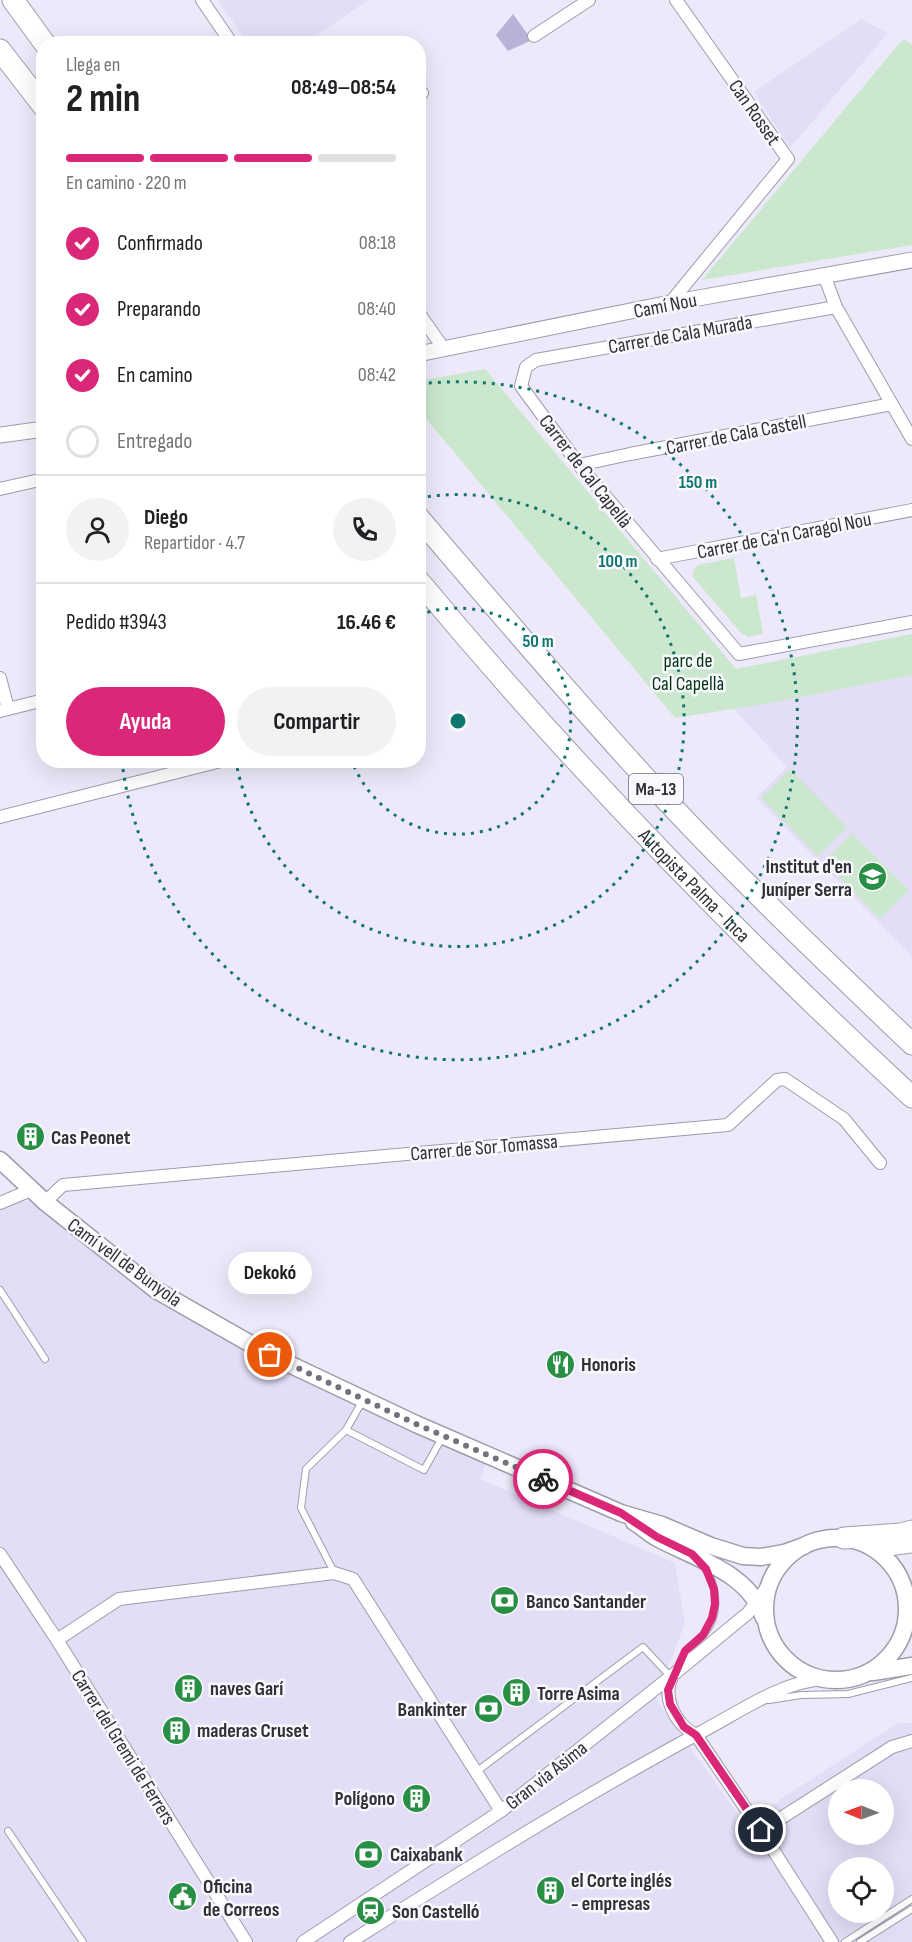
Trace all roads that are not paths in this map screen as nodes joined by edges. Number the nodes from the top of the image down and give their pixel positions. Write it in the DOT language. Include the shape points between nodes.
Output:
graph roads {
  1 [pos="13,0"];
  2 [pos="202,0"];
  3 [pos="589,0"];
  4 [pos="676,0"];
  5 [pos="39,36"];
  6 [pos="227,36"];
  7 [pos="534,36"];
  8 [pos="0,50"];
  9 [pos="36,96"];
  10 [pos="912,260"];
  11 [pos="824,274"];
  12 [pos="670,303"];
  13 [pos="836,307"];
  14 [pos="426,323"];
  15 [pos="444,349"];
  16 [pos="426,352"];
  17 [pos="526,367"];
  18 [pos="892,404"];
  19 [pos="36,430"];
  20 [pos="0,435"];
  21 [pos="912,439"];
  22 [pos="579,465"];
  23 [pos="36,481"];
  24 [pos="0,489"];
  25 [pos="912,510"];
  26 [pos="426,526"];
  27 [pos="657,559"];
  28 [pos="426,589"];
  29 [pos="912,622"];
  30 [pos="0,678"];
  31 [pos="36,702"];
  32 [pos="4,710"];
  33 [pos="193,768"];
  34 [pos="0,817"];
  35 [pos="912,1044"];
  36 [pos="912,1097"];
  37 [pos="0,1160"];
  38 [pos="880,1163"];
  39 [pos="31,1190"];
  40 [pos="0,1203"];
  41 [pos="45,1203"];
  42 [pos="0,1290"];
  43 [pos="45,1359"];
  44 [pos="364,1399"];
  45 [pos="346,1430"];
  46 [pos="443,1436"];
  47 [pos="621,1513"];
  48 [pos="912,1531"];
  49 [pos="844,1538"];
  50 [pos="865,1544"];
  51 [pos="912,1545"];
  52 [pos="804,1546"];
  53 [pos="0,1554"];
  54 [pos="692,1554"];
  55 [pos="334,1573"];
  56 [pos="770,1584"];
  57 [pos="757,1602"];
  58 [pos="909,1607"];
  59 [pos="766,1624"];
  60 [pos="57,1640"];
  61 [pos="912,1666"];
  62 [pos="866,1674"];
  63 [pos="672,1676"];
  64 [pos="912,1678"];
  65 [pos="824,1679"];
  66 [pos="759,1701"];
  67 [pos="696,1735"];
  68 [pos="912,1741"];
  69 [pos="476,1772"];
  70 [pos="501,1811"];
  71 [pos="761,1830"];
  72 [pos="8,1831"];
  73 [pos="912,1899"];
  74 [pos="912,1909"];
  75 [pos="83,1942"];
  76 [pos="246,1942"];
  77 [pos="303,1942"];
  78 [pos="350,1942"];
  79 [pos="832,1942"];
  80 [pos="845,1942"];
  81 [pos="860,1942"];
  1 -- 5 [label="highway"];
  2 -- 6 [label="street"];
  3 -- 7 [label="street"];
  4 -- 12 [label="street, Can Rosset" via="788,159"];
  8 -- 9 [label="highway"];
  10 -- 11 [label="street, Camí Nou"];
  11 -- 12 [label="street, Camí Nou"];
  11 -- 13 [label="street"];
  12 -- 15 [label="street, Camí Nou"];
  13 -- 17 [label="street, Carrer de Cala Murada" via="536,360"];
  13 -- 18 [label="street"];
  14 -- 15 [label="street"];
  15 -- 16 [label="street, Camí Nou"];
  17 -- 22 [label="street, Carrer de Cal Capellà" via="521,386"];
  18 -- 21 [label="street"];
  18 -- 22 [label="street, Carrer de Cala Castell"];
  19 -- 20 [label="street"];
  22 -- 27 [label="street, Carrer de Cal Capellà"];
  23 -- 24 [label="street"];
  25 -- 27 [label="street, Carrer de Ca'n Caragol Nou"];
  26 -- 35 [label="highway, Autopista Palma - Inca / Ma-13" via="652,784 754,891"];
  27 -- 29 [label="street, Carrer de Cal Capellà" via="739,654"];
  28 -- 36 [label="highway, Autopista Palma - Inca / Ma-13" via="695,888"];
  30 -- 32 [label="street"];
  31 -- 32 [label="street"];
  33 -- 34 [label="street"];
  37 -- 39 [label="main road, Camí vell de Bunyola"];
  38 -- 41 [label="street, Carrer de Sor Tomassa" via="844,1119 785,1079 777,1080 728,1125 63,1185"];
  39 -- 40 [label="street"];
  39 -- 41 [label="main road, Camí vell de Bunyola"];
  41 -- 44 [label="main road, Camí vell de Bunyola" via="156,1290 270,1355"];
  42 -- 43 [label="lane"];
  44 -- 45 [label="lane"];
  44 -- 46 [label="main road, Camí vell de Bunyola"];
  45 -- 46 [label="lane" via="424,1470"];
  45 -- 55 [label="lane" via="306,1469 301,1508"];
  46 -- 47 [label="main road, Camí vell de Bunyola"];
  47 -- 52 [label="main road" via="743,1556 770,1556"];
  47 -- 54 [label="main road"];
  48 -- 49 [label="highway"];
  49 -- 50 [label="main road"];
  49 -- 52 [label="main road"];
  50 -- 51 [label="street" via="888,1548"];
  50 -- 58 [label="main road" via="897,1571"];
  52 -- 56 [label="main road" via="780,1565"];
  53 -- 60 [label="street, Carrer del Gremi de Ferrers"];
  54 -- 57 [label="main road" via="732,1577"];
  54 -- 63 [label="lane" via="713,1583 714,1612 707,1629 685,1651"];
  55 -- 60 [label="street" via="119,1599"];
  55 -- 69 [label="street" via="353,1579"];
  56 -- 57 [label="street, Gran via Asima"];
  56 -- 59 [label="main road" via="765,1600"];
  57 -- 59 [label="main road"];
  57 -- 63 [label="street, Gran via Asima"];
  58 -- 62 [label="main road" via="893,1652"];
  59 -- 65 [label="main road" via="775,1646 791,1664"];
  60 -- 76 [label="street, Carrer del Gremi de Ferrers"];
  61 -- 62 [label="main road"];
  62 -- 65 [label="main road"];
  63 -- 67 [label="street" via="668,1700 684,1727"];
  63 -- 69 [label="lane" via="643,1647"];
  63 -- 70 [label="street, Gran via Asima"];
  64 -- 66 [label="lane" via="848,1694"];
  65 -- 66 [label="street, Gran via Asima" via="791,1686"];
  66 -- 67 [label="street, Gran via Asima"];
  67 -- 71 [label="street"];
  67 -- 78 [label="street, Gran via Asima" via="525,1832"];
  68 -- 71 [label="street" via="892,1747"];
  69 -- 70 [label="street"];
  70 -- 77 [label="street, Gran via Asima"];
  71 -- 79 [label="street"];
  72 -- 75 [label="lane"];
  73 -- 80 [label="lane"];
  74 -- 81 [label="lane"];
}
